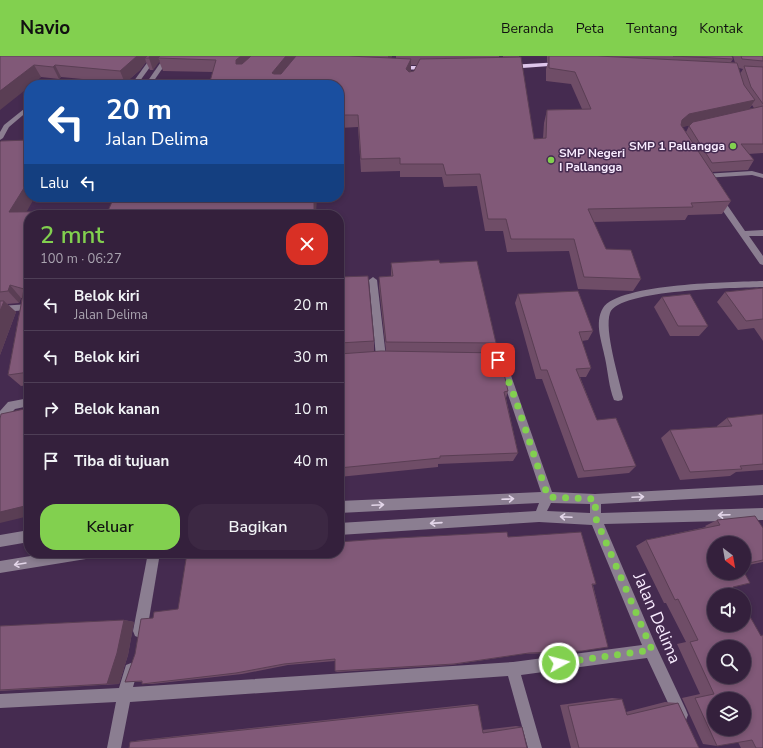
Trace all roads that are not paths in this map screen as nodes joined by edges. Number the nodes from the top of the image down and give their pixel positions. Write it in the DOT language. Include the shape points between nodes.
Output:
graph roads {
  1 [pos="155,56"];
  2 [pos="168,56"];
  3 [pos="555,56"];
  4 [pos="393,62"];
  5 [pos="557,64"];
  6 [pos="564,64"];
  7 [pos="504,67"];
  8 [pos="390,68"];
  9 [pos="438,68"];
  10 [pos="416,69"];
  11 [pos="413,76"];
  12 [pos="138,80"];
  13 [pos="151,80"];
  14 [pos="24,111"];
  15 [pos="3,126"];
  16 [pos="0,138"];
  17 [pos="763,176"];
  18 [pos="708,183"];
  19 [pos="712,189"];
  20 [pos="763,233"];
  21 [pos="742,234"];
  22 [pos="763,262"];
  23 [pos="373,280"];
  24 [pos="763,284"];
  25 [pos="24,308"];
  26 [pos="0,309"];
  27 [pos="382,357"];
  28 [pos="484,358"];
  29 [pos="618,397"];
  30 [pos="24,403"];
  31 [pos="0,418"];
  32 [pos="763,490"];
  33 [pos="548,497"];
  34 [pos="595,499"];
  35 [pos="344,507"];
  36 [pos="758,514"];
  37 [pos="538,516"];
  38 [pos="596,519"];
  39 [pos="758,526"];
  40 [pos="344,529"];
  41 [pos="24,537"];
  42 [pos="0,541"];
  43 [pos="55,558"];
  44 [pos="153,558"];
  45 [pos="0,567"];
  46 [pos="652,650"];
  47 [pos="513,669"];
  48 [pos="124,695"];
  49 [pos="0,701"];
  50 [pos="686,727"];
  51 [pos="114,748"];
  52 [pos="535,748"];
  1 -- 12 [label="street"];
  2 -- 13 [label="street"];
  3 -- 5 [label="street"];
  4 -- 8 [label="street"];
  5 -- 6 [label="main road"];
  5 -- 7 [label="main road"];
  8 -- 10 [label="main road"];
  9 -- 10 [label="main road"];
  10 -- 11 [label="street"];
  14 -- 15 [label="street"];
  15 -- 16 [label="street"];
  17 -- 18 [label="street" via="752,173 702,173"];
  19 -- 21 [label="street"];
  20 -- 21 [label="street"];
  21 -- 22 [label="street"];
  23 -- 27 [label="street"];
  24 -- 29 [label="street" via="693,287 646,293 609,307 603,327"];
  25 -- 26 [label="street"];
  28 -- 33 [label="street" via="498,360 503,367"];
  30 -- 31 [label="street" via="12,405"];
  34 -- 32 [label="street, one-way"];
  33 -- 34 [label="street"];
  35 -- 33 [label="street, one-way"];
  33 -- 37 [label="street"];
  34 -- 38 [label="street, Jalan Delima"];
  36 -- 38 [label="street, one-way"];
  36 -- 39 [label="street"];
  38 -- 37 [label="street, one-way"];
  37 -- 40 [label="street, one-way"];
  38 -- 46 [label="street, Jalan Delima"];
  41 -- 42 [label="street"];
  43 -- 45 [label="street, one-way"];
  44 -- 48 [label="street" via="136,651"];
  46 -- 47 [label="street"];
  46 -- 50 [label="street, Jalan Delima"];
  47 -- 48 [label="street"];
  47 -- 52 [label="street"];
  48 -- 49 [label="street"];
  48 -- 51 [label="street"];
}
